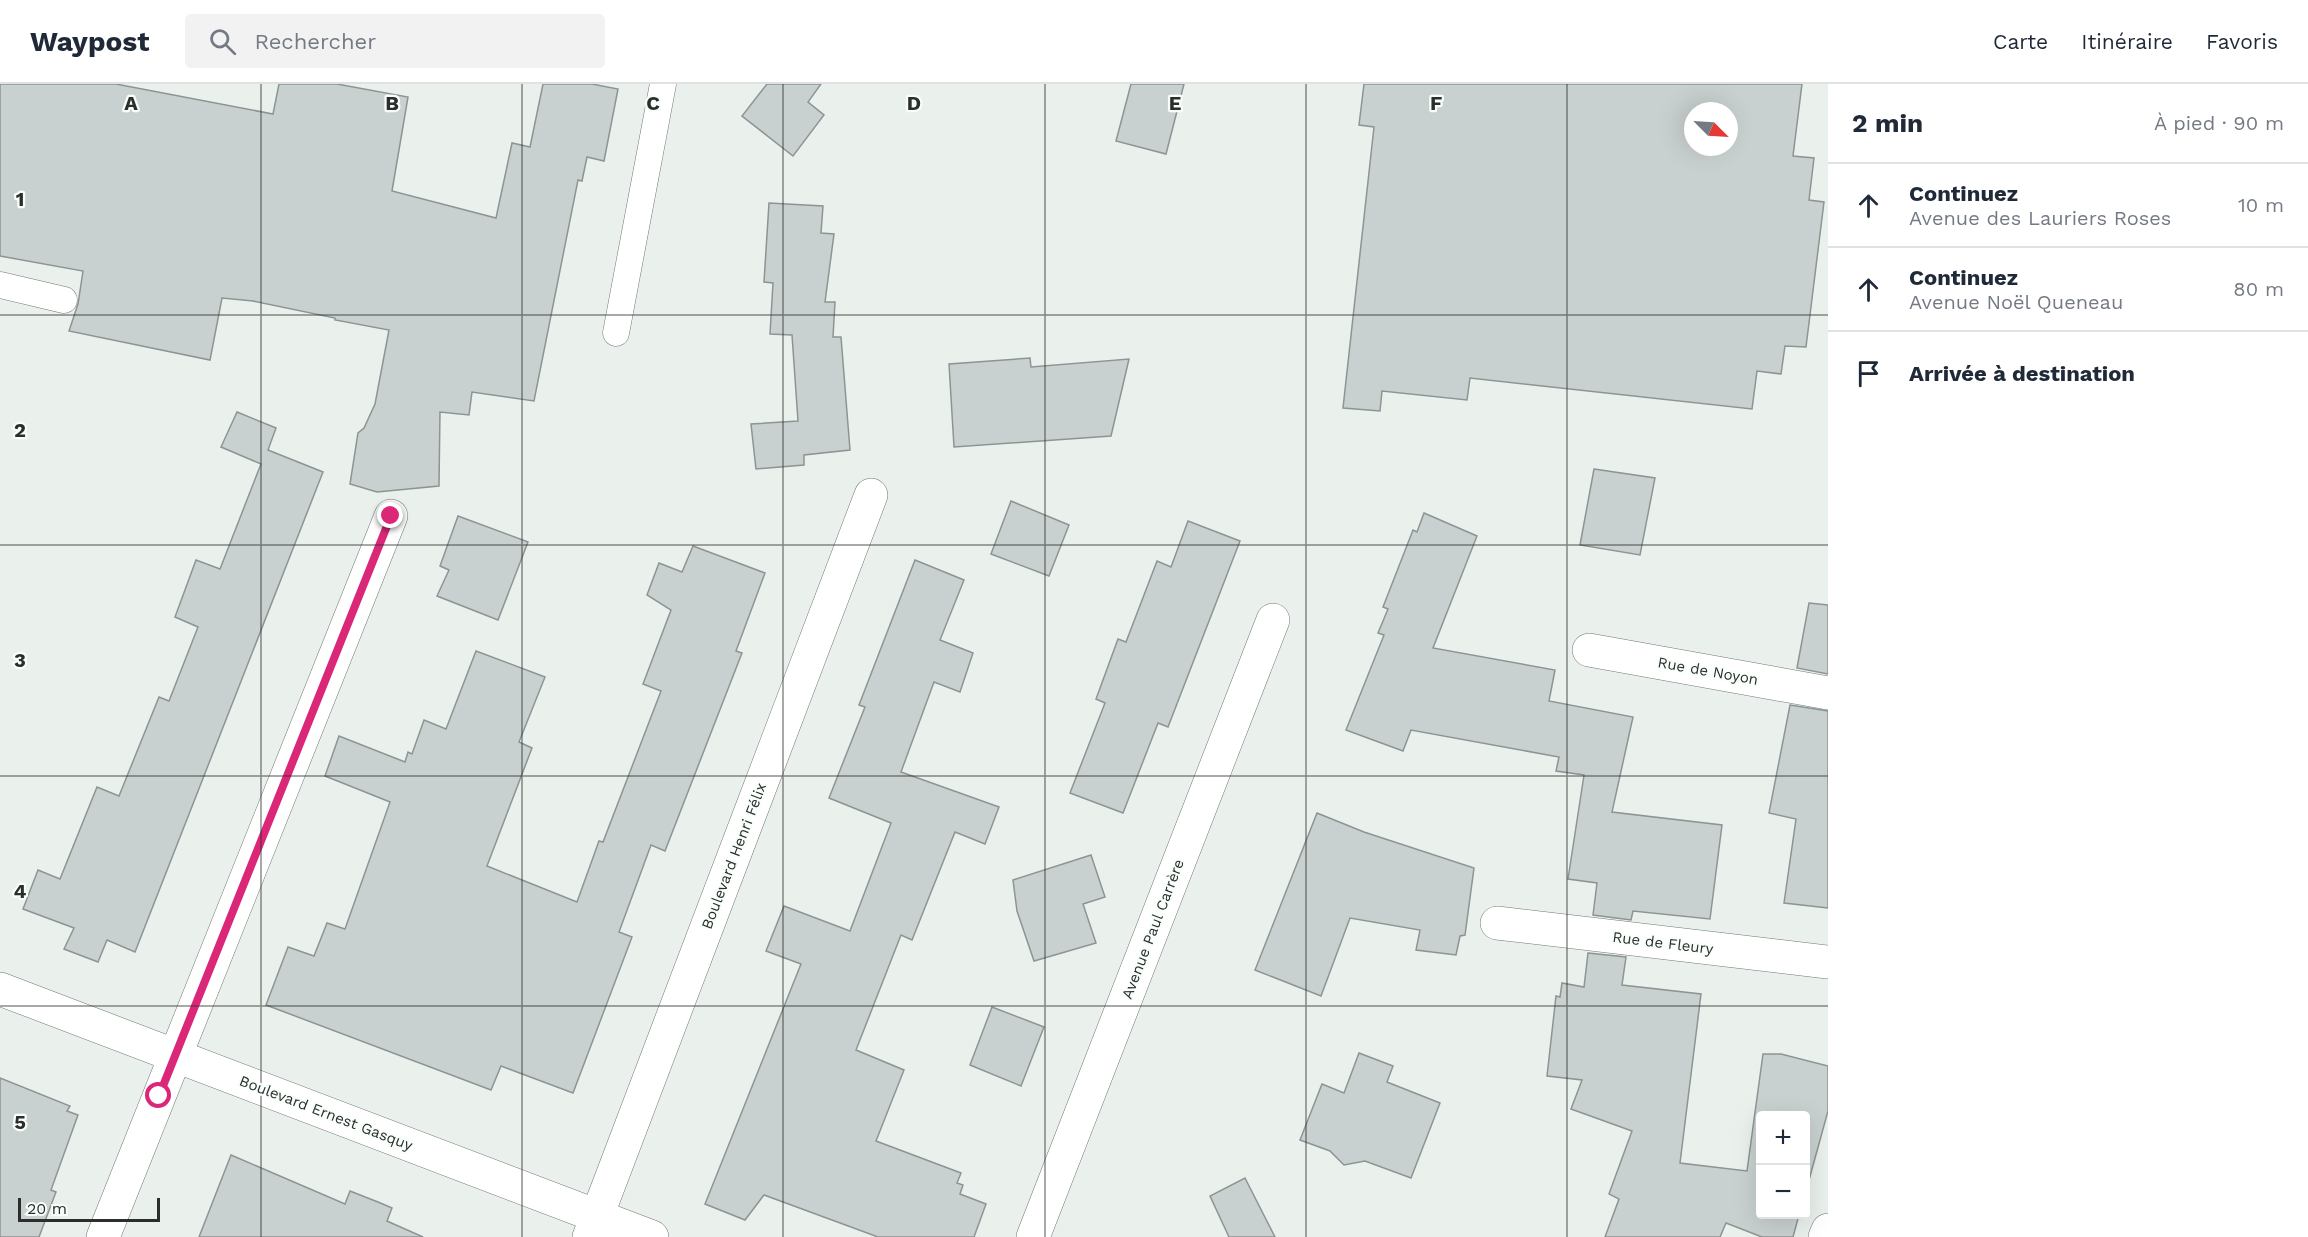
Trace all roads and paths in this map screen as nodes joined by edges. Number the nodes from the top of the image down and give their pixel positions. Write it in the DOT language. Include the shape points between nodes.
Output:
graph roads {
  1 [pos="663,84"];
  2 [pos="0,285"];
  3 [pos="64,300"];
  4 [pos="616,333"];
  5 [pos="871,495"];
  6 [pos="391,516"];
  7 [pos="1273,620"];
  8 [pos="1589,650"];
  9 [pos="1828,693"];
  10 [pos="1497,923"];
  11 [pos="1828,962"];
  12 [pos="0,989"];
  13 [pos="175,1055"];
  14 [pos="593,1227"];
  15 [pos="1828,1230"];
  16 [pos="104,1237"];
  17 [pos="652,1237"];
  18 [pos="1033,1237"];
  19 [pos="1825,1237"];
  1 -- 4 [label="lane"];
  2 -- 3 [label="lane"];
  5 -- 14 [label="street, Boulevard Henri Félix"];
  6 -- 13 [label="street"];
  7 -- 18 [label="street, Avenue Paul Carrère"];
  8 -- 9 [label="street, Rue de Noyon"];
  10 -- 11 [label="street, Rue de Fleury"];
  12 -- 13 [label="street, Boulevard Ernest Gasquy"];
  13 -- 14 [label="street, Boulevard Ernest Gasquy"];
  13 -- 16 [label="street"];
  14 -- 17 [label="street, Boulevard Ernest Gasquy"];
  15 -- 19 [label="street"];
}
